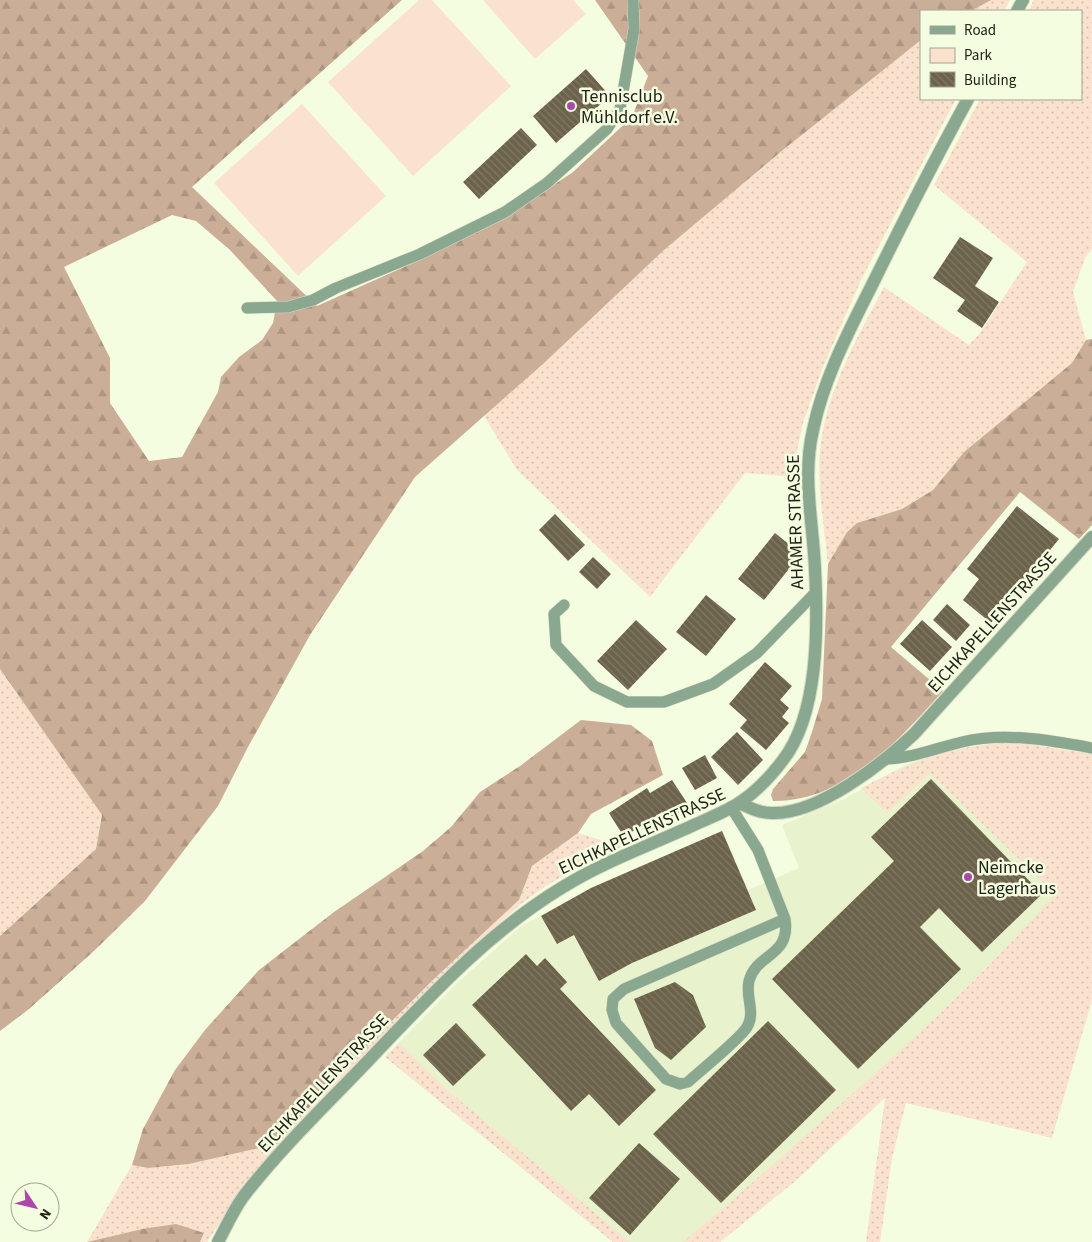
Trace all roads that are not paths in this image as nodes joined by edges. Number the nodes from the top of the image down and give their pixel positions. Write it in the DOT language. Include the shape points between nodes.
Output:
graph roads {
  1 [pos="633,0"];
  2 [pos="967,100"];
  3 [pos="247,308"];
  4 [pos="1092,537"];
  5 [pos="815,593"];
  6 [pos="564,605"];
  7 [pos="1092,748"];
  8 [pos="887,760"];
  9 [pos="735,806"];
  10 [pos="785,919"];
  11 [pos="218,1242"];
  1 -- 3 [label="lane" via="634,30 620,109 607,130 547,183 506,212 420,254 313,300 288,307"];
  2 -- 5 [label="street, AHAMER STRASSE" via="838,353 821,400 808,455"];
  4 -- 8 [label="street, EICHKAPELLENSTRASSE"];
  5 -- 6 [label="lane" via="750,658 713,684 664,702 627,702 594,686 556,644 554,614"];
  5 -- 9 [label="street, AHAMER STRASSE" via="816,638 804,721 784,760 763,785"];
  7 -- 8 [label="lane" via="990,738"];
  8 -- 9 [label="street, EICHKAPELLENSTRASSE" via="836,793 788,812 764,813"];
  9 -- 10 [label="lane" via="758,850"];
  9 -- 11 [label="street, EICHKAPELLENSTRASSE" via="600,866 512,922 396,1032 269,1165 240,1201"];
  10 -- 10 [label="lane" via="624,989 613,999 616,1023 666,1079 680,1084 688,1082 747,1028 751,1014 748,982 755,969 783,942 788,933"];
}
